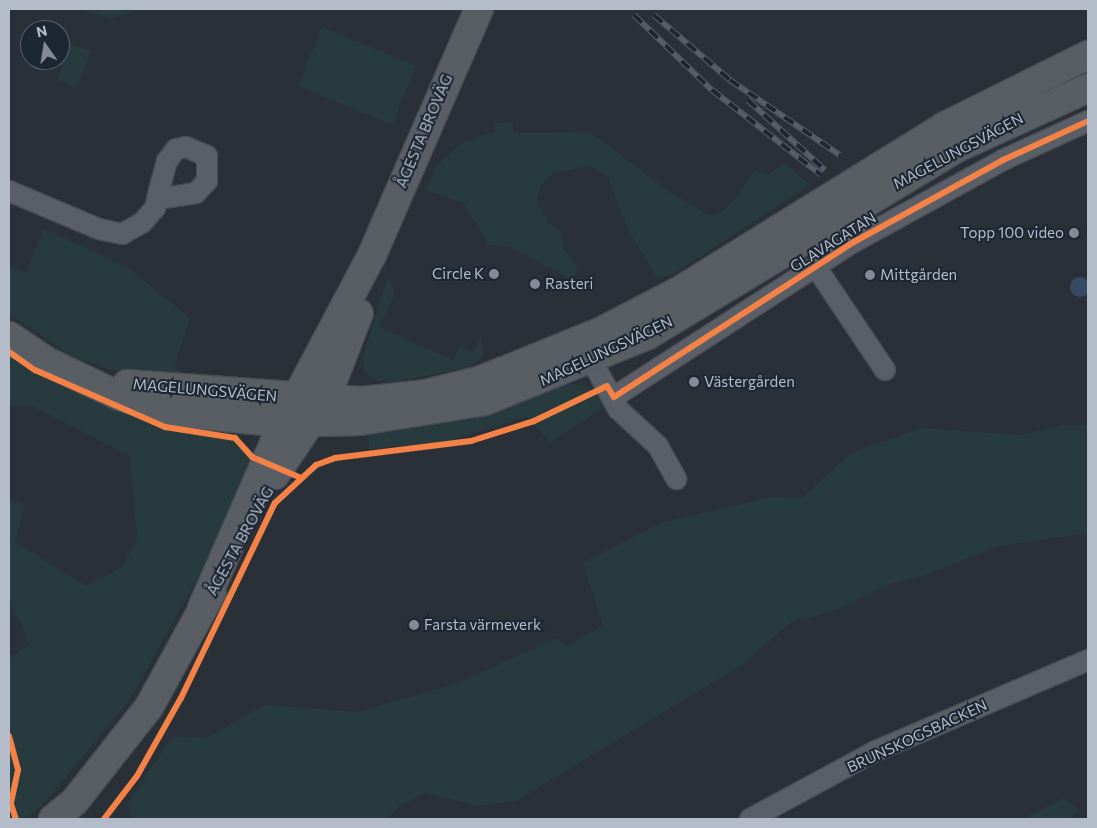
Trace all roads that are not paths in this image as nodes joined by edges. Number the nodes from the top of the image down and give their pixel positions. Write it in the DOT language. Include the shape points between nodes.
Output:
graph roads {
  1 [pos="480,9"];
  2 [pos="1088,55"];
  3 [pos="1088,88"];
  4 [pos="1088,121"];
  5 [pos="9,191"];
  6 [pos="157,199"];
  7 [pos="816,267"];
  8 [pos="9,336"];
  9 [pos="592,361"];
  10 [pos="885,370"];
  11 [pos="614,397"];
  12 [pos="304,411"];
  13 [pos="676,479"];
  14 [pos="1088,660"];
  15 [pos="63,816"];
  16 [pos="750,819"];
  1 -- 12 [label="main road, ÅGESTA BROVÄG"];
  2 -- 12 [label="main road, MAGELUNGSVÄGEN" via="945,126 679,291 600,332 509,370 425,394"];
  3 -- 9 [label="main road, MAGELUNGSVÄGEN" via="949,152 692,311"];
  4 -- 7 [label="street, GLAVAGATAN" via="958,184"];
  5 -- 6 [label="street" via="99,230 122,234 142,223"];
  7 -- 10 [label="street, GLAVAGATAN"];
  7 -- 11 [label="street, GLAVAGATAN"];
  8 -- 12 [label="main road, MAGELUNGSVÄGEN" via="48,362 118,396 174,412"];
  9 -- 11 [label="street"];
  9 -- 12 [label="main road, MAGELUNGSVÄGEN" via="485,401 428,413"];
  11 -- 13 [label="street" via="618,409 658,446"];
  12 -- 15 [label="main road, ÅGESTA BROVÄG" via="149,707"];
  14 -- 16 [label="street, BRUNSKOGSBACKEN" via="876,751"];
}
